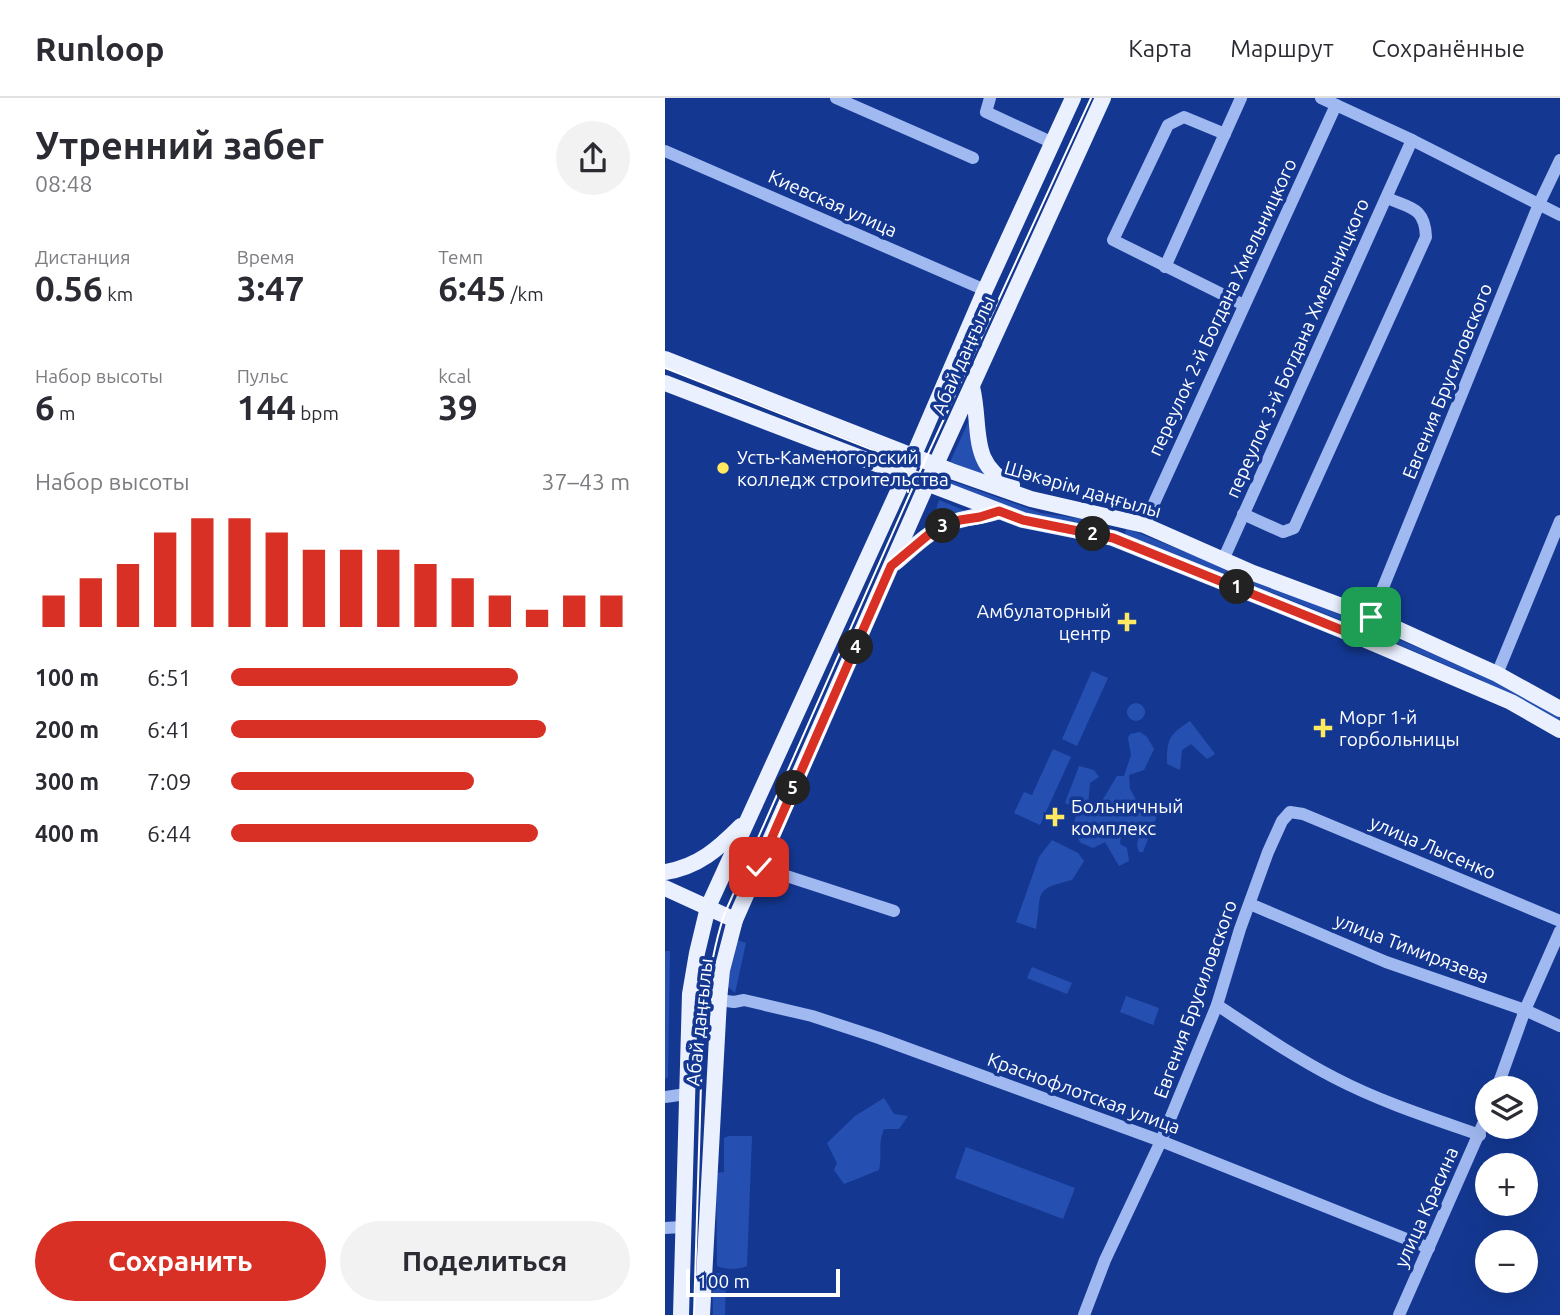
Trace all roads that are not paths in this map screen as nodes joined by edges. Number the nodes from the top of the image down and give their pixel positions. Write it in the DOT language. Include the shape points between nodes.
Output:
graph roads {
  1 [pos="837,98"];
  2 [pos="989,98"];
  3 [pos="1073,98"];
  4 [pos="1103,98"];
  5 [pos="1241,98"];
  6 [pos="1321,98"];
  7 [pos="1336,105"];
  8 [pos="1224,134"];
  9 [pos="1412,140"];
  10 [pos="1053,143"];
  11 [pos="665,150"];
  12 [pos="973,158"];
  13 [pos="1560,160"];
  14 [pos="1387,198"];
  15 [pos="1539,204"];
  16 [pos="1560,215"];
  17 [pos="1165,267"];
  18 [pos="985,290"];
  19 [pos="1244,305"];
  20 [pos="665,359"];
  21 [pos="665,383"];
  22 [pos="972,387"];
  23 [pos="913,456"];
  24 [pos="936,465"];
  25 [pos="905,476"];
  26 [pos="927,484"];
  27 [pos="1024,496"];
  28 [pos="999,511"];
  29 [pos="1243,514"];
  30 [pos="1118,518"];
  31 [pos="1560,521"];
  32 [pos="1144,526"];
  33 [pos="1113,538"];
  34 [pos="1223,559"];
  35 [pos="891,566"];
  36 [pos="1371,617"];
  37 [pos="1359,637"];
  38 [pos="1497,674"];
  39 [pos="1560,709"];
  40 [pos="1560,730"];
  41 [pos="1290,812"];
  42 [pos="748,820"];
  43 [pos="759,867"];
  44 [pos="665,872"];
  45 [pos="665,888"];
  46 [pos="1250,904"];
  47 [pos="708,908"];
  48 [pos="894,911"];
  49 [pos="735,920"];
  50 [pos="1560,921"];
  51 [pos="1560,930"];
  52 [pos="719,1000"];
  53 [pos="1217,1005"];
  54 [pos="1525,1010"];
  55 [pos="1560,1026"];
  56 [pos="1501,1076"];
  57 [pos="687,1094"];
  58 [pos="665,1097"];
  59 [pos="1475,1133"];
  60 [pos="1478,1139"];
  61 [pos="1161,1141"];
  62 [pos="682,1227"];
  63 [pos="665,1228"];
  64 [pos="1429,1248"];
  65 [pos="681,1315"];
  66 [pos="702,1315"];
  67 [pos="1084,1315"];
  68 [pos="1399,1315"];
  1 -- 12 [label="street"];
  2 -- 10 [label="street" via="986,112"];
  3 -- 10 [label="main road, Абай даңғылы"];
  4 -- 22 [label="main road, Абай даңғылы"];
  5 -- 8 [label="street"];
  6 -- 7 [label="street"];
  7 -- 9 [label="street"];
  7 -- 19 [label="street, переулок 2-й Богдана Хмельницкого"];
  8 -- 17 [label="street"];
  8 -- 17 [label="street" via="1184,117 1168,125 1114,240"];
  9 -- 14 [label="street, переулок 3-й Богдана Хмельницкого"];
  9 -- 15 [label="street"];
  10 -- 18 [label="main road, Абай даңғылы"];
  11 -- 18 [label="street, Киевская улица"];
  13 -- 15 [label="street, Евгения Брусиловского"];
  14 -- 29 [label="street, переулок 3-й Богдана Хмельницкого"];
  14 -- 29 [label="street, переулок 3-й Богдана Хмельницкого" via="1420,213 1426,237 1300,515 1294,527 1283,532"];
  15 -- 16 [label="street"];
  15 -- 36 [label="street, Евгения Брусиловского"];
  17 -- 19 [label="street"];
  18 -- 23 [label="main road, Абай даңғылы"];
  19 -- 32 [label="street, переулок 2-й Богдана Хмельницкого"];
  20 -- 23 [label="main road, Шәкәрім даңғылы"];
  21 -- 25 [label="main road, Шәкәрім даңғылы"];
  22 -- 24 [label="main road, Абай даңғылы"];
  22 -- 27 [label="main road" via="984,463"];
  23 -- 24 [label="main road, Шәкәрім даңғылы"];
  23 -- 25 [label="main road, Абай даңғылы"];
  24 -- 26 [label="main road, Абай даңғылы"];
  24 -- 27 [label="main road, Шәкәрім даңғылы"];
  25 -- 26 [label="main road, Шәкәрім даңғылы"];
  25 -- 42 [label="main road, Абай даңғылы"];
  26 -- 28 [label="main road, Шәкәрім даңғылы"];
  26 -- 35 [label="main road, Абай даңғылы"];
  27 -- 30 [label="main road, Шәкәрім даңғылы"];
  28 -- 33 [label="main road, Шәкәрім даңғылы"];
  28 -- 35 [label="main road" via="934,530"];
  29 -- 34 [label="street, переулок 3-й Богдана Хмельницкого"];
  30 -- 32 [label="main road, Шәкәрім даңғылы"];
  30 -- 33 [label="main road"];
  31 -- 38 [label="street"];
  32 -- 34 [label="main road, Шәкәрім даңғылы"];
  33 -- 37 [label="main road, Шәкәрім даңғылы"];
  34 -- 36 [label="main road, Шәкәрім даңғылы"];
  35 -- 43 [label="main road, Абай даңғылы"];
  36 -- 37 [label="main road"];
  36 -- 38 [label="main road, Шәкәрім даңғылы"];
  37 -- 40 [label="main road, Шәкәрім даңғылы" via="1511,702"];
  38 -- 39 [label="main road, Шәкәрім даңғылы"];
  41 -- 46 [label="street, Евгения Брусиловского" via="1268,852"];
  41 -- 50 [label="street, улица Лысенко"];
  42 -- 44 [label="main road" via="693,865"];
  42 -- 47 [label="main road, Абай даңғылы"];
  43 -- 48 [label="street"];
  43 -- 49 [label="main road, Абай даңғылы"];
  45 -- 47 [label="main road"];
  46 -- 53 [label="street, Евгения Брусиловского"];
  46 -- 54 [label="street, улица Тимирязева" via="1386,962"];
  47 -- 49 [label="main road"];
  47 -- 57 [label="main road, Абай даңғылы" via="691,994"];
  49 -- 52 [label="main road, Абай даңғылы"];
  51 -- 54 [label="street"];
  52 -- 61 [label="street, Краснофлотская улица" via="744,1000 812,1016"];
  52 -- 66 [label="main road, Абай даңғылы"];
  53 -- 59 [label="street" via="1335,1079"];
  53 -- 61 [label="street, Евгения Брусиловского"];
  54 -- 55 [label="street, улица Тимирязева"];
  54 -- 56 [label="street"];
  57 -- 58 [label="street"];
  57 -- 62 [label="main road, Абай даңғылы"];
  60 -- 64 [label="street, улица Красина"];
  61 -- 64 [label="street, Краснофлотская улица"];
  61 -- 67 [label="street, Евгения Брусиловского"];
  62 -- 63 [label="street"];
  62 -- 65 [label="main road, Абай даңғылы"];
  64 -- 68 [label="street, улица Красина"];
}
